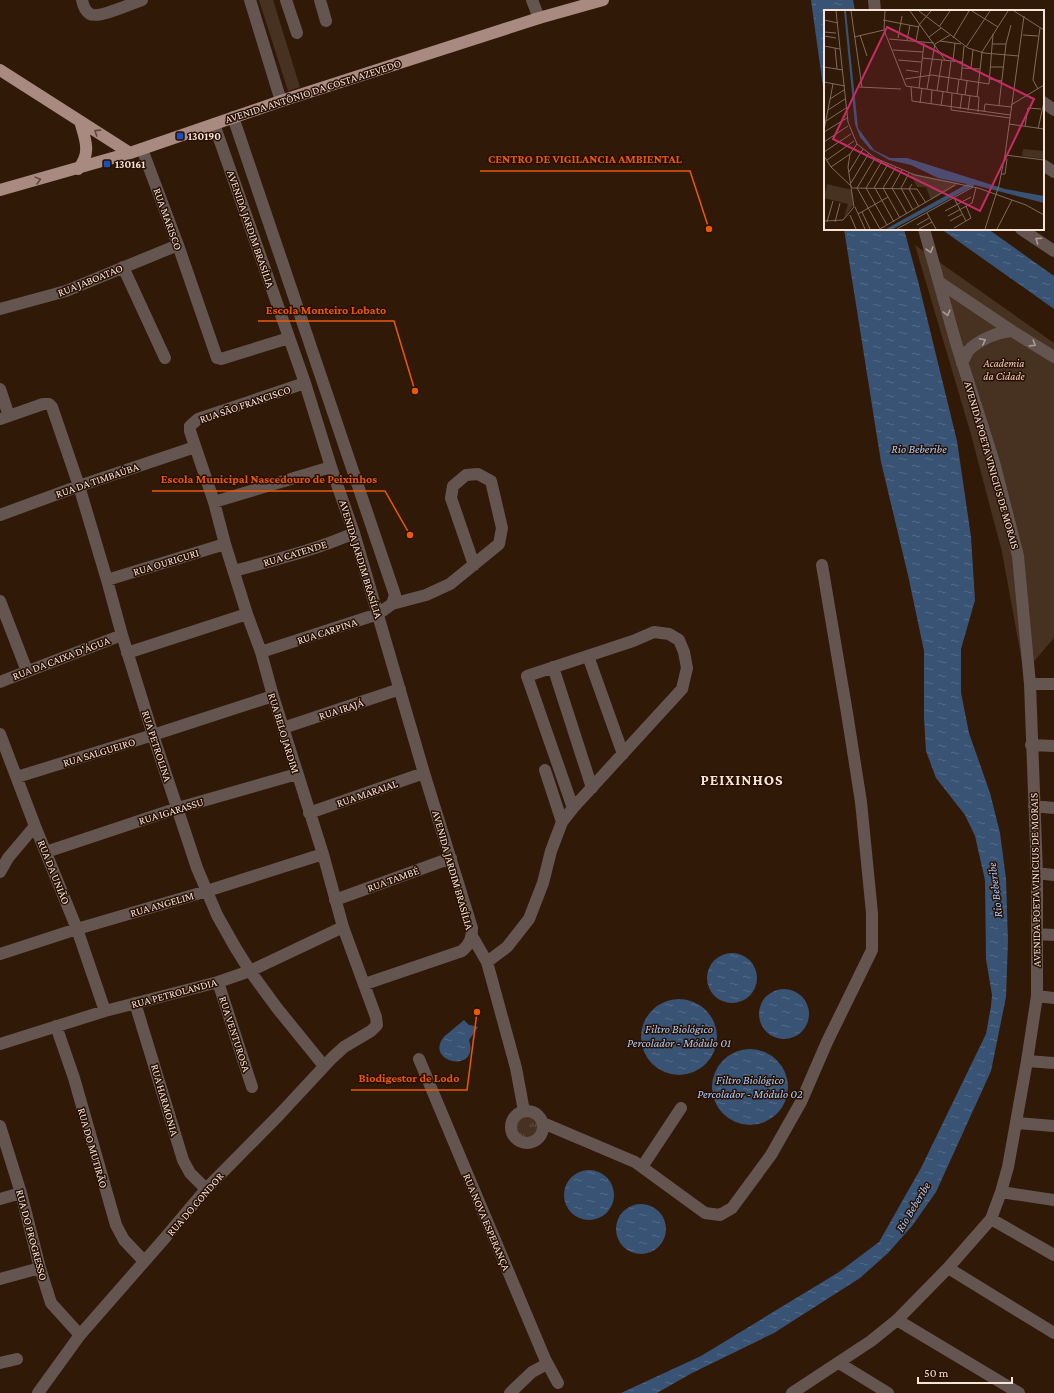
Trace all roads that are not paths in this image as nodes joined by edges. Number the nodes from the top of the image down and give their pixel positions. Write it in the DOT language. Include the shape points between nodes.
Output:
graph roads {
  1 [pos="82,0"];
  2 [pos="142,0"];
  3 [pos="250,0"];
  4 [pos="286,0"];
  5 [pos="320,0"];
  6 [pos="532,0"];
  7 [pos="603,0"];
  8 [pos="874,0"];
  9 [pos="875,10"];
  10 [pos="539,18"];
  11 [pos="326,21"];
  12 [pos="297,33"];
  13 [pos="0,70"];
  14 [pos="281,101"];
  15 [pos="1044,103"];
  16 [pos="1054,110"];
  17 [pos="233,117"];
  18 [pos="80,121"];
  19 [pos="214,124"];
  20 [pos="142,149"];
  21 [pos="130,153"];
  22 [pos="1044,165"];
  23 [pos="78,169"];
  24 [pos="1054,172"];
  25 [pos="0,190"];
  26 [pos="924,230"];
  27 [pos="1023,230"];
  28 [pos="178,245"];
  29 [pos="1054,250"];
  30 [pos="123,267"];
  31 [pos="938,276"];
  32 [pos="0,309"];
  33 [pos="1012,331"];
  34 [pos="290,338"];
  35 [pos="1054,357"];
  36 [pos="165,358"];
  37 [pos="962,363"];
  38 [pos="305,383"];
  39 [pos="0,389"];
  40 [pos="4,418"];
  41 [pos="190,431"];
  42 [pos="195,447"];
  43 [pos="331,467"];
  44 [pos="79,486"];
  45 [pos="214,502"];
  46 [pos="0,515"];
  47 [pos="354,533"];
  48 [pos="225,544"];
  49 [pos="474,565"];
  50 [pos="822,565"];
  51 [pos="234,571"];
  52 [pos="107,580"];
  53 [pos="0,601"];
  54 [pos="392,604"];
  55 [pos="247,614"];
  56 [pos="378,614"];
  57 [pos="122,635"];
  58 [pos="261,652"];
  59 [pos="127,653"];
  60 [pos="588,656"];
  61 [pos="553,667"];
  62 [pos="27,671"];
  63 [pos="0,682"];
  64 [pos="1030,684"];
  65 [pos="1054,684"];
  66 [pos="400,689"];
  67 [pos="273,696"];
  68 [pos="283,728"];
  69 [pos="0,734"];
  70 [pos="153,735"];
  71 [pos="1031,745"];
  72 [pos="1054,746"];
  73 [pos="624,754"];
  74 [pos="6,765"];
  75 [pos="545,770"];
  76 [pos="424,773"];
  77 [pos="297,774"];
  78 [pos="17,777"];
  79 [pos="592,788"];
  80 [pos="1034,806"];
  81 [pos="178,808"];
  82 [pos="573,808"];
  83 [pos="1054,808"];
  84 [pos="309,813"];
  85 [pos="562,822"];
  86 [pos="35,826"];
  87 [pos="46,852"];
  88 [pos="323,854"];
  89 [pos="451,858"];
  90 [pos="0,872"];
  91 [pos="1037,873"];
  92 [pos="1054,875"];
  93 [pos="206,891"];
  94 [pos="335,900"];
  95 [pos="343,927"];
  96 [pos="77,929"];
  97 [pos="1037,934"];
  98 [pos="1054,935"];
  99 [pos="472,936"];
  100 [pos="0,954"];
  101 [pos="487,962"];
  102 [pos="250,972"];
  103 [pos="218,982"];
  104 [pos="365,984"];
  105 [pos="1037,996"];
  106 [pos="1054,998"];
  107 [pos="135,1003"];
  108 [pos="105,1011"];
  109 [pos="56,1026"];
  110 [pos="371,1031"];
  111 [pos="0,1044"];
  112 [pos="419,1059"];
  113 [pos="1027,1061"];
  114 [pos="1054,1063"];
  115 [pos="324,1066"];
  116 [pos="252,1088"];
  117 [pos="680,1108"];
  118 [pos="524,1111"];
  119 [pos="1016,1122"];
  120 [pos="543,1124"];
  121 [pos="0,1126"];
  122 [pos="1054,1126"];
  123 [pos="642,1167"];
  124 [pos="206,1189"];
  125 [pos="1001,1192"];
  126 [pos="21,1193"];
  127 [pos="0,1199"];
  128 [pos="1054,1200"];
  129 [pos="991,1219"];
  130 [pos="1054,1255"];
  131 [pos="144,1261"];
  132 [pos="40,1268"];
  133 [pos="948,1268"];
  134 [pos="0,1279"];
  135 [pos="897,1320"];
  136 [pos="1054,1333"];
  137 [pos="80,1335"];
  138 [pos="17,1359"];
  139 [pos="0,1363"];
  140 [pos="839,1363"];
  141 [pos="547,1364"];
  142 [pos="558,1383"];
  143 [pos="38,1393"];
  144 [pos="510,1393"];
  145 [pos="792,1393"];
  146 [pos="888,1393"];
  147 [pos="1019,1393"];
  1 -- 2 [label="street" via="90,14 103,14"];
  3 -- 14 [label="street"];
  4 -- 12 [label="street"];
  5 -- 11 [label="street"];
  6 -- 10 [label="street"];
  7 -- 10 [label="main road, AVENIDA ANTÔNIO DA COSTA AZEVEDO"];
  8 -- 9 [label="street"];
  10 -- 14 [label="main road, AVENIDA ANTÔNIO DA COSTA AZEVEDO"];
  13 -- 18 [label="main road"];
  14 -- 17 [label="main road, AVENIDA ANTÔNIO DA COSTA AZEVEDO"];
  15 -- 16 [label="street"];
  17 -- 19 [label="main road, AVENIDA ANTÔNIO DA COSTA AZEVEDO"];
  17 -- 54 [label="street, AVENIDA JARDIM BRASÍLIA" via="395,595"];
  21 -- 18 [label="main road, one-way"];
  18 -- 23 [label="main road" via="86,141 86,152"];
  19 -- 20 [label="main road, AVENIDA ANTÔNIO DA COSTA AZEVEDO"];
  19 -- 34 [label="street, AVENIDA JARDIM BRASÍLIA"];
  20 -- 21 [label="main road, AVENIDA ANTÔNIO DA COSTA AZEVEDO"];
  20 -- 28 [label="street, RUA MARISCO"];
  21 -- 23 [label="main road, AVENIDA ANTÔNIO DA COSTA AZEVEDO"];
  22 -- 24 [label="street"];
  25 -- 23 [label="main road, AVENIDA ANTÔNIO DA COSTA AZEVEDO, one-way"];
  26 -- 31 [label="street, AVENIDA POETA VINICIUS DE MORAIS, one-way"];
  29 -- 27 [label="street, one-way"];
  28 -- 30 [label="street, RUA JABOATAO"];
  28 -- 34 [label="street, RUA MARISCO" via="217,358 221,359"];
  30 -- 32 [label="street, RUA JABOATAO" via="66,292"];
  30 -- 36 [label="street"];
  31 -- 33 [label="street"];
  31 -- 37 [label="street, AVENIDA POETA VINICIUS DE MORAIS, one-way"];
  33 -- 35 [label="street, one-way"];
  37 -- 33 [label="street, one-way" via="968,351 976,344"];
  34 -- 38 [label="street, AVENIDA JARDIM BRASÍLIA"];
  37 -- 64 [label="street, AVENIDA POETA VINICIUS DE MORAIS" via="994,462 1018,556"];
  38 -- 41 [label="street, RUA SÃO FRANCISCO" via="198,419 190,426"];
  38 -- 43 [label="street, AVENIDA JARDIM BRASÍLIA"];
  39 -- 40 [label="street"];
  40 -- 44 [label="street, RUA PETROLINA" via="49,404 56,414"];
  41 -- 42 [label="street, RUA BELO JARDIM"];
  42 -- 44 [label="street, RUA DA TIMBAÚBA"];
  42 -- 45 [label="street, RUA BELO JARDIM"];
  43 -- 45 [label="street"];
  43 -- 47 [label="street, AVENIDA JARDIM BRASÍLIA"];
  44 -- 46 [label="street, RUA DA TIMBAÚBA"];
  44 -- 52 [label="street, RUA PETROLINA"];
  45 -- 48 [label="street, RUA BELO JARDIM"];
  47 -- 51 [label="street, RUA CATENDE" via="312,549"];
  47 -- 56 [label="street, AVENIDA JARDIM BRASÍLIA"];
  48 -- 51 [label="street, RUA BELO JARDIM"];
  48 -- 52 [label="street, RUA OURICURI"];
  49 -- 49 [label="street" via="499,544 502,528 491,481 478,474 466,475 453,486 451,498"];
  49 -- 54 [label="street" via="450,584 426,595"];
  50 -- 123 [label="street" via="861,802 872,913 872,950 801,1102 772,1155 732,1208 720,1215 705,1213"];
  51 -- 55 [label="street, RUA BELO JARDIM"];
  52 -- 57 [label="street, RUA PETROLINA"];
  53 -- 62 [label="street"];
  54 -- 56 [label="street, RUA CARPINA"];
  55 -- 58 [label="street, RUA BELO JARDIM"];
  55 -- 59 [label="street"];
  56 -- 58 [label="street, RUA CARPINA"];
  56 -- 66 [label="street, AVENIDA JARDIM BRASÍLIA"];
  57 -- 59 [label="street, RUA PETROLINA"];
  57 -- 62 [label="street, RUA DA CAIXA D'ÁGUA"];
  58 -- 67 [label="street, RUA BELO JARDIM"];
  59 -- 70 [label="street, RUA PETROLINA"];
  60 -- 61 [label="street"];
  60 -- 73 [label="street"];
  60 -- 73 [label="street" via="654,632 669,634 679,640 684,652 687,668 682,689"];
  61 -- 79 [label="street"];
  61 -- 82 [label="street" via="527,676"];
  62 -- 63 [label="street, RUA DA CAIXA D'ÁGUA"];
  64 -- 65 [label="street"];
  64 -- 71 [label="street, AVENIDA POETA VINICIUS DE MORAIS"];
  66 -- 68 [label="street, RUA IRAJÁ"];
  66 -- 76 [label="street, AVENIDA JARDIM BRASÍLIA"];
  67 -- 68 [label="street, RUA BELO JARDIM"];
  67 -- 70 [label="street, RUA SALGUEIRO"];
  68 -- 77 [label="street, RUA BELO JARDIM"];
  69 -- 74 [label="street, RUA DA UNIÃO"];
  70 -- 78 [label="street, RUA SALGUEIRO"];
  70 -- 81 [label="street, RUA PETROLINA"];
  71 -- 72 [label="street"];
  71 -- 80 [label="street, AVENIDA POETA VINICIUS DE MORAIS"];
  73 -- 79 [label="street"];
  74 -- 78 [label="street, RUA DA UNIÃO"];
  75 -- 85 [label="street"];
  76 -- 84 [label="street, RUA MARAIAL"];
  76 -- 89 [label="street, AVENIDA JARDIM BRASÍLIA"];
  77 -- 81 [label="street, RUA IGARASSU"];
  77 -- 84 [label="street, RUA BELO JARDIM"];
  78 -- 86 [label="street, RUA DA UNIÃO"];
  79 -- 82 [label="street"];
  80 -- 83 [label="street"];
  80 -- 91 [label="street, AVENIDA POETA VINICIUS DE MORAIS"];
  81 -- 87 [label="street, RUA IGARASSU"];
  81 -- 93 [label="street, RUA PETROLINA" via="196,868"];
  82 -- 85 [label="street"];
  84 -- 88 [label="street, RUA BELO JARDIM"];
  85 -- 101 [label="street" via="529,919 507,947"];
  86 -- 87 [label="street, RUA DA UNIÃO"];
  86 -- 90 [label="street" via="8,858"];
  87 -- 96 [label="street, RUA DA UNIÃO"];
  88 -- 93 [label="street, RUA ANGELIM"];
  88 -- 94 [label="street, RUA BELO JARDIM"];
  89 -- 94 [label="street, RUA TAMBÉ"];
  89 -- 99 [label="street, AVENIDA JARDIM BRASÍLIA" via="472,928"];
  91 -- 92 [label="street"];
  91 -- 97 [label="street, AVENIDA POETA VINICIUS DE MORAIS"];
  93 -- 96 [label="street, RUA ANGELIM"];
  93 -- 102 [label="street, RUA PETROLINA"];
  94 -- 95 [label="street, RUA BELO JARDIM"];
  95 -- 102 [label="street, RUA PETROLANDIA"];
  95 -- 104 [label="street, RUA BELO JARDIM"];
  96 -- 100 [label="street, RUA ANGELIM"];
  96 -- 108 [label="street, RUA DA UNIÃO"];
  97 -- 98 [label="street"];
  97 -- 105 [label="street, AVENIDA POETA VINICIUS DE MORAIS"];
  99 -- 101 [label="street"];
  99 -- 104 [label="street, AVENIDA JARDIM BRASÍLIA" via="462,951"];
  101 -- 118 [label="street" via="516,1068"];
  102 -- 103 [label="street, RUA PETROLANDIA"];
  102 -- 115 [label="street, RUA PETROLINA"];
  103 -- 107 [label="street, RUA PETROLANDIA"];
  103 -- 116 [label="street, RUA VENTUROSA"];
  104 -- 110 [label="street, RUA BELO JARDIM" via="376,1017 377,1025"];
  105 -- 106 [label="street"];
  105 -- 113 [label="street, AVENIDA POETA VINICIUS DE MORAIS"];
  107 -- 108 [label="street, RUA PETROLANDIA"];
  107 -- 124 [label="street, RUA HARMONIA" via="183,1160 190,1173"];
  108 -- 109 [label="street, RUA PETROLANDIA"];
  109 -- 111 [label="street, RUA PETROLANDIA"];
  109 -- 131 [label="street, RUA DO MUTIRÃO" via="74,1078 116,1225 124,1240"];
  110 -- 115 [label="street, RUA DO CONDOR" via="344,1047"];
  112 -- 141 [label="street, RUA NOVA ESPERANÇA"];
  113 -- 114 [label="street"];
  113 -- 119 [label="street, AVENIDA POETA VINICIUS DE MORAIS"];
  115 -- 124 [label="street, RUA DO CONDOR"];
  117 -- 123 [label="street"];
  118 -- 120 [label="street" via="538,1115"];
  118 -- 120 [label="street" via="513,1120 512,1130 517,1139 526,1143 536,1141 542,1133"];
  119 -- 122 [label="street"];
  119 -- 125 [label="street, AVENIDA POETA VINICIUS DE MORAIS"];
  120 -- 123 [label="street"];
  121 -- 126 [label="street, RUA DO PROGRESSO"];
  124 -- 131 [label="street, RUA DO CONDOR"];
  125 -- 128 [label="street"];
  125 -- 129 [label="street, AVENIDA POETA VINICIUS DE MORAIS"];
  126 -- 127 [label="street"];
  126 -- 132 [label="street, RUA DO PROGRESSO"];
  129 -- 130 [label="street"];
  129 -- 133 [label="street, AVENIDA POETA VINICIUS DE MORAIS"];
  131 -- 137 [label="street, RUA DO CONDOR"];
  132 -- 134 [label="street"];
  132 -- 137 [label="street, RUA DO PROGRESSO" via="52,1303"];
  133 -- 135 [label="street, AVENIDA POETA VINICIUS DE MORAIS"];
  133 -- 136 [label="street"];
  135 -- 140 [label="street, AVENIDA POETA VINICIUS DE MORAIS"];
  135 -- 147 [label="street"];
  137 -- 143 [label="street, RUA DO CONDOR"];
  138 -- 139 [label="street"];
  140 -- 145 [label="street, AVENIDA POETA VINICIUS DE MORAIS"];
  140 -- 146 [label="street"];
  141 -- 142 [label="street, RUA NOVA ESPERANÇA"];
  141 -- 144 [label="street" via="532,1372"];
}
